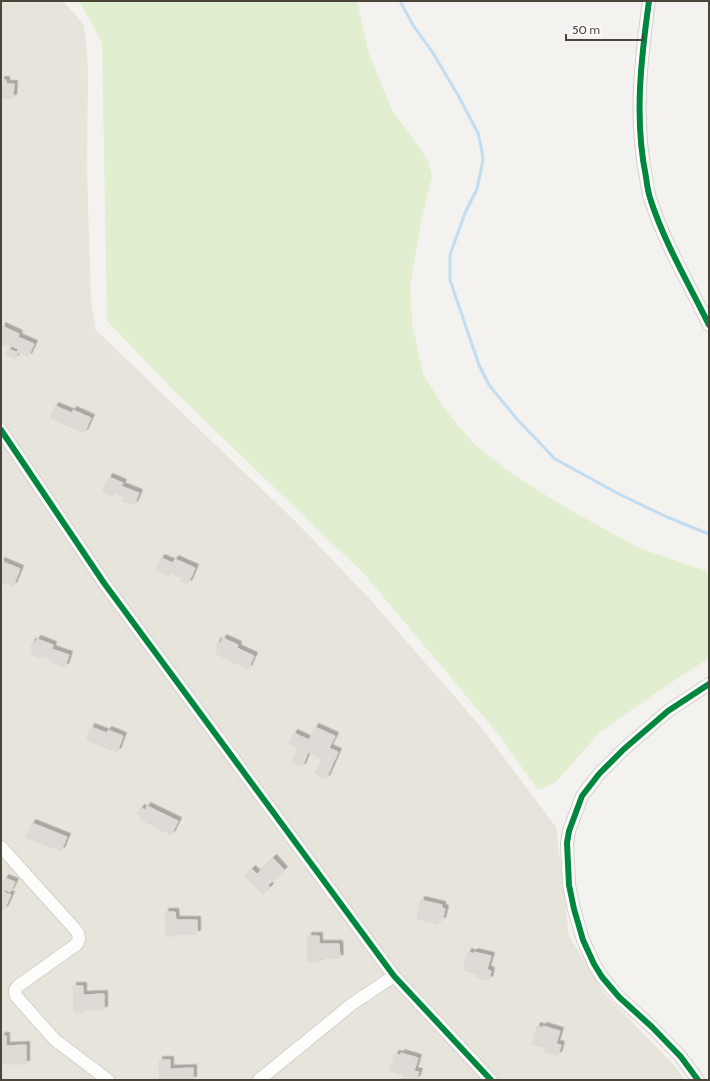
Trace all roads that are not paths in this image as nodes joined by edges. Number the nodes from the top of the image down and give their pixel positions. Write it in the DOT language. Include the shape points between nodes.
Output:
graph roads {
  1 [pos="650,1"];
  2 [pos="709,325"];
  3 [pos="1,430"];
  4 [pos="709,684"];
  5 [pos="1,847"];
  6 [pos="394,976"];
  7 [pos="108,1080"];
  8 [pos="259,1080"];
  9 [pos="491,1080"];
  10 [pos="698,1080"];
  1 -- 2 [label="street" via="644,36 639,112 640,139 650,200 677,262"];
  3 -- 6 [label="street" via="104,583"];
  4 -- 10 [label="street" via="668,711 599,774 582,796 567,843 569,885 574,909 583,940 594,964 619,997 681,1057"];
  5 -- 7 [label="street" via="74,928 79,939 77,944 18,986 15,990 16,996 55,1040"];
  6 -- 8 [label="street" via="352,1004"];
  6 -- 9 [label="street"];
}
